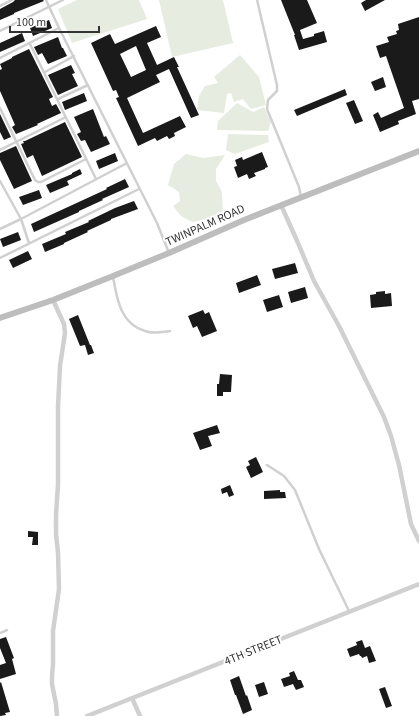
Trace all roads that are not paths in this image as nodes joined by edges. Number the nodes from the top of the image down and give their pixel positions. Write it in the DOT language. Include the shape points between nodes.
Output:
graph roads {
  1 [pos="10,0"];
  2 [pos="46,0"];
  3 [pos="63,0"];
  4 [pos="258,0"];
  5 [pos="0,6"];
  6 [pos="50,7"];
  7 [pos="59,28"];
  8 [pos="0,31"];
  9 [pos="30,44"];
  10 [pos="74,56"];
  11 [pos="0,58"];
  12 [pos="45,72"];
  13 [pos="88,85"];
  14 [pos="58,99"];
  15 [pos="0,108"];
  16 [pos="66,117"];
  17 [pos="16,141"];
  18 [pos="0,150"];
  19 [pos="419,151"];
  20 [pos="86,159"];
  21 [pos="127,163"];
  22 [pos="96,179"];
  23 [pos="0,181"];
  24 [pos="139,189"];
  25 [pos="302,197"];
  26 [pos="281,205"];
  27 [pos="20,219"];
  28 [pos="0,229"];
  29 [pos="29,243"];
  30 [pos="169,253"];
  31 [pos="0,258"];
  32 [pos="113,276"];
  33 [pos="52,300"];
  34 [pos="0,318"];
  35 [pos="170,331"];
  36 [pos="267,465"];
  37 [pos="419,541"];
  38 [pos="419,584"];
  39 [pos="349,612"];
  40 [pos="7,630"];
  41 [pos="0,633"];
  42 [pos="132,698"];
  43 [pos="57,716"];
  44 [pos="87,716"];
  45 [pos="140,716"];
  1 -- 5 [label="lane"];
  2 -- 6 [label="lane"];
  3 -- 6 [label="lane"];
  4 -- 25 [label="lane" via="277,85 277,91 268,100 267,109"];
  6 -- 7 [label="lane"];
  6 -- 8 [label="lane"];
  7 -- 9 [label="lane"];
  7 -- 10 [label="lane"];
  9 -- 11 [label="lane"];
  9 -- 12 [label="lane"];
  10 -- 12 [label="lane"];
  10 -- 13 [label="lane"];
  12 -- 14 [label="lane"];
  13 -- 14 [label="lane"];
  13 -- 21 [label="lane"];
  14 -- 16 [label="lane"];
  15 -- 17 [label="lane"];
  16 -- 17 [label="lane"];
  16 -- 20 [label="lane"];
  17 -- 18 [label="lane"];
  17 -- 20 [label="lane" via="38,182"];
  19 -- 25 [label="main road, TWINPALM ROAD"];
  20 -- 22 [label="lane"];
  21 -- 22 [label="lane"];
  21 -- 24 [label="lane"];
  22 -- 27 [label="lane"];
  23 -- 27 [label="lane"];
  24 -- 29 [label="lane"];
  24 -- 30 [label="lane"];
  25 -- 26 [label="main road, TWINPALM ROAD"];
  26 -- 30 [label="main road, TWINPALM ROAD"];
  26 -- 37 [label="street" via="314,281 384,417 399,465 411,524"];
  27 -- 28 [label="lane"];
  27 -- 29 [label="lane"];
  29 -- 31 [label="lane"];
  30 -- 32 [label="main road, TWINPALM ROAD"];
  32 -- 33 [label="main road, TWINPALM ROAD"];
  32 -- 35 [label="lane" via="118,304 130,323 145,332"];
  33 -- 34 [label="main road, TWINPALM ROAD"];
  33 -- 43 [label="street" via="64,324 65,333 58,407 56,534 59,589 53,631 52,676"];
  36 -- 39 [label="lane" via="284,476 295,490"];
  38 -- 39 [label="street, 4TH STREET"];
  39 -- 42 [label="street, 4TH STREET"];
  40 -- 41 [label="lane"];
  42 -- 44 [label="street, 4TH STREET"];
  42 -- 45 [label="street"];
}
